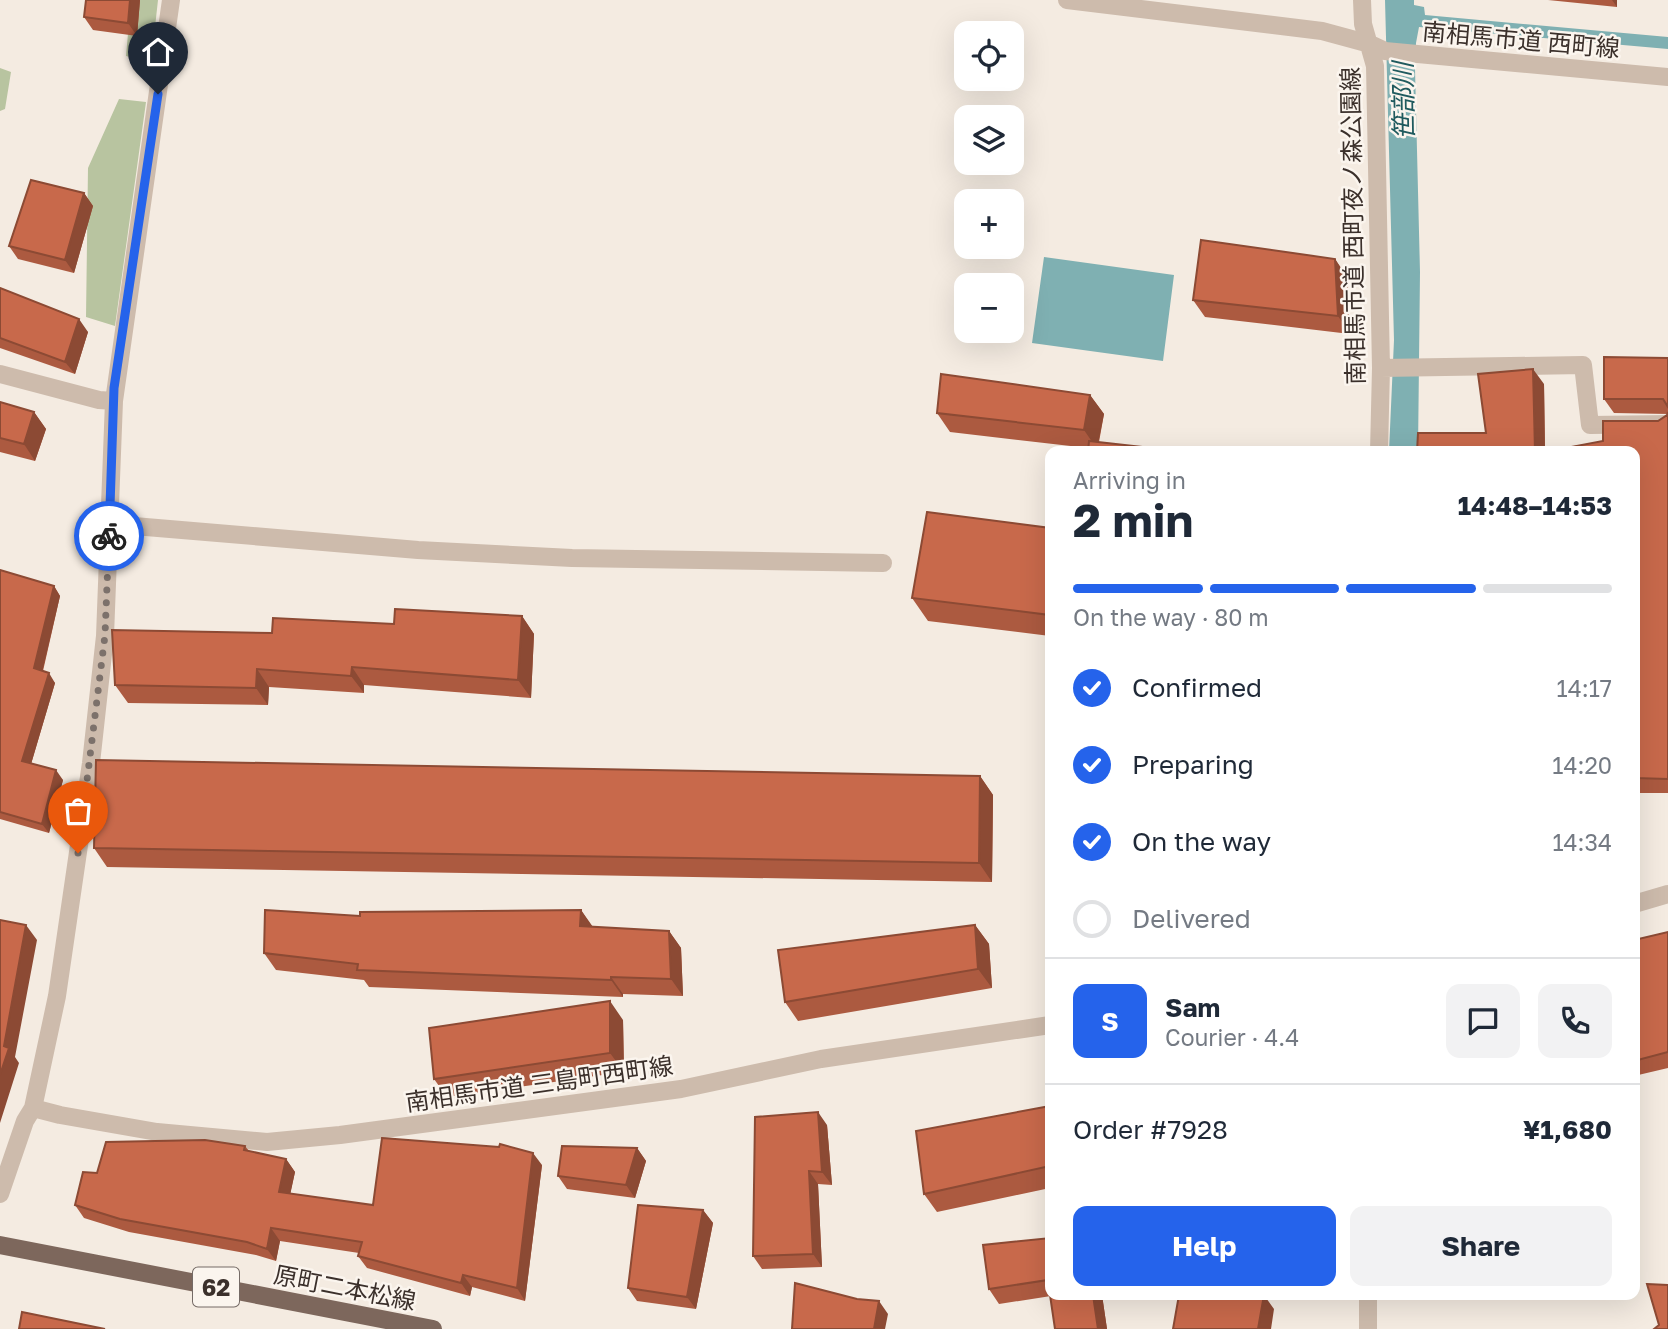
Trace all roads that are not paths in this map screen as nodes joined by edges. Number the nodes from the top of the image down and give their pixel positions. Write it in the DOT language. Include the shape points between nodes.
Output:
graph roads {
  1 [pos="171,0"];
  2 [pos="1067,0"];
  3 [pos="1362,0"];
  4 [pos="1377,48"];
  5 [pos="1668,77"];
  6 [pos="1384,368"];
  7 [pos="0,374"];
  8 [pos="114,401"];
  9 [pos="1668,424"];
  10 [pos="1379,446"];
  11 [pos="110,524"];
  12 [pos="883,563"];
  13 [pos="1668,894"];
  14 [pos="1640,902"];
  15 [pos="1045,1026"];
  16 [pos="33,1108"];
  17 [pos="0,1194"];
  18 [pos="0,1245"];
  19 [pos="1368,1300"];
  20 [pos="433,1329"];
  21 [pos="1368,1329"];
  1 -- 8 [label="street"];
  2 -- 4 [label="street, 南相馬市道 西町線" via="1322,32"];
  3 -- 4 [label="street, 南相馬市道 西町夜ノ森公園線" via="1363,24"];
  4 -- 5 [label="street, 南相馬市道 西町線"];
  4 -- 6 [label="street, 南相馬市道 西町夜ノ森公園線"];
  6 -- 9 [label="street" via="1583,365 1590,425"];
  6 -- 10 [label="street, 南相馬市道 西町夜ノ森公園線"];
  7 -- 8 [label="street"];
  8 -- 11 [label="street"];
  11 -- 12 [label="street" via="393,549 572,558"];
  11 -- 16 [label="street" via="105,635 91,762 59,983"];
  13 -- 14 [label="street"];
  15 -- 16 [label="street, 南相馬市道 三島町西町線" via="821,1059 681,1089 267,1142 157,1132"];
  16 -- 17 [label="street"];
  18 -- 20 [label="main road, 原町二本松線 / 62"];
  19 -- 21 [label="street"];
}
